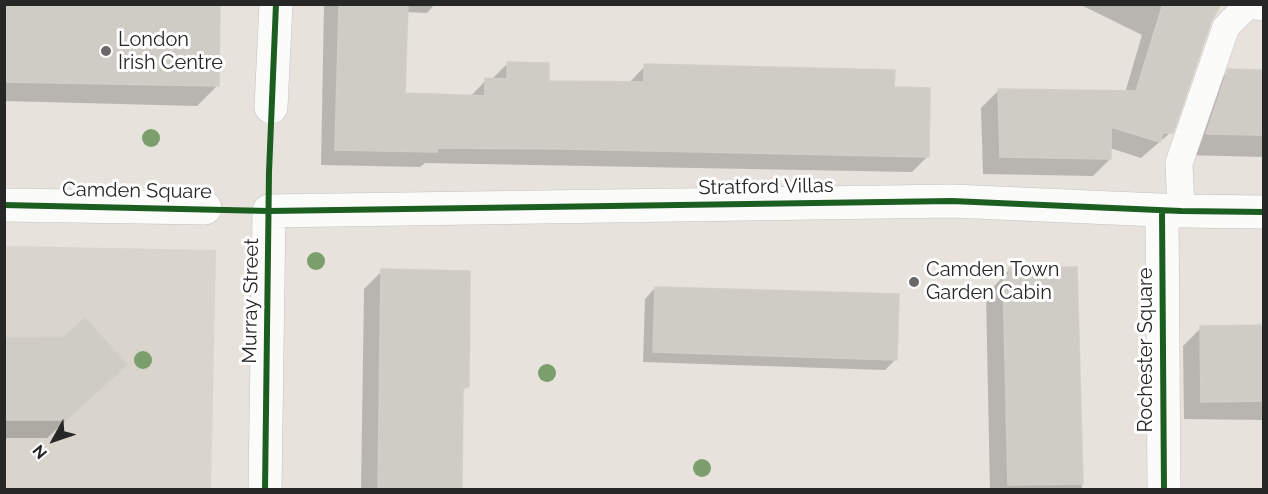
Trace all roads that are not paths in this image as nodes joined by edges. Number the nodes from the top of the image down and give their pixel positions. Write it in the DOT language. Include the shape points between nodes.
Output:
graph roads {
  1 [pos="276,4"];
  2 [pos="1263,7"];
  3 [pos="271,107"];
  4 [pos="4,205"];
  5 [pos="205,208"];
  6 [pos="268,210"];
  7 [pos="1171,211"];
  8 [pos="1263,212"];
  9 [pos="265,489"];
  10 [pos="1164,489"];
  1 -- 3 [label="street"];
  2 -- 7 [label="lane" via="1248,5 1226,27 1179,163"];
  4 -- 5 [label="street, Camden Square"];
  6 -- 7 [label="street, Stratford Villas" via="952,201"];
  6 -- 9 [label="street, Murray Street"];
  7 -- 8 [label="street, Stratford Villas"];
  7 -- 10 [label="street, Rochester Square"];
}
